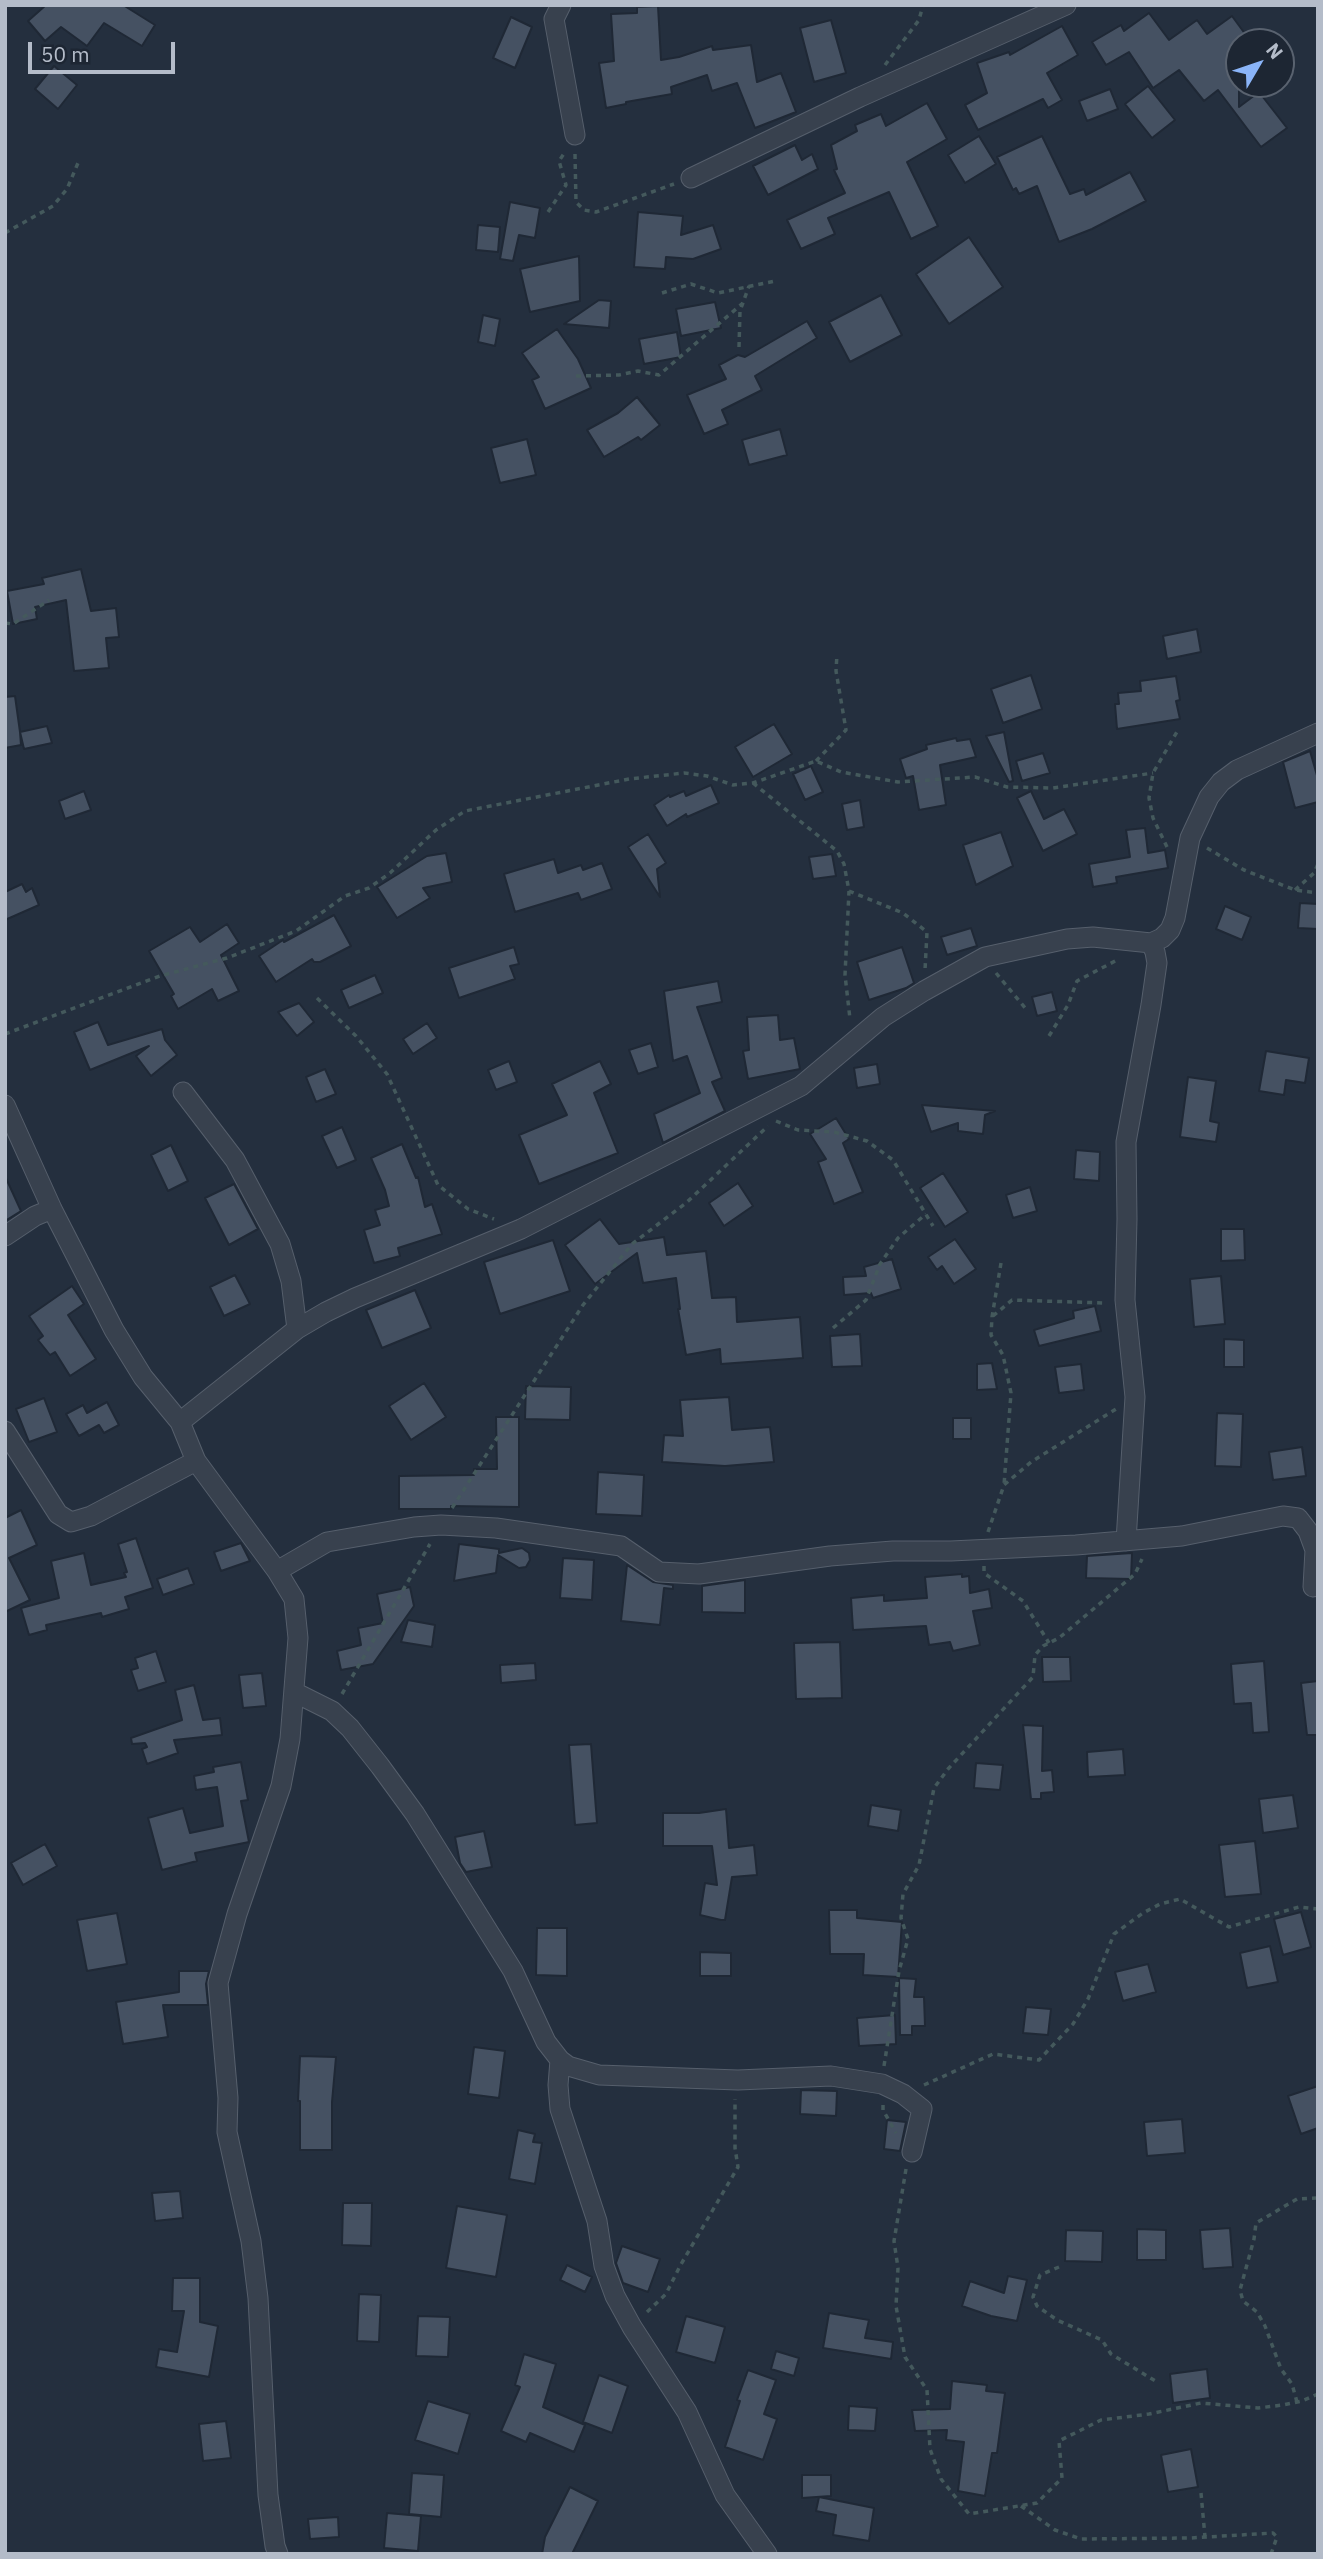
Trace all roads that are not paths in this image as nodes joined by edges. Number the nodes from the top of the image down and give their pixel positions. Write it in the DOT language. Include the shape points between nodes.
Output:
graph roads {
  1 [pos="561,5"];
  2 [pos="1066,5"];
  3 [pos="575,135"];
  4 [pos="691,178"];
  5 [pos="1318,733"];
  6 [pos="1151,943"];
  7 [pos="183,1092"];
  8 [pos="5,1105"];
  9 [pos="52,1209"];
  10 [pos="5,1236"];
  11 [pos="297,1329"];
  12 [pos="180,1422"];
  13 [pos="5,1432"];
  14 [pos="196,1461"];
  15 [pos="1126,1541"];
  16 [pos="278,1571"];
  17 [pos="1313,1587"];
  18 [pos="294,1692"];
  19 [pos="560,2060"];
  20 [pos="906,2155"];
  21 [pos="278,2554"];
  22 [pos="766,2554"];
  1 -- 3 [label="street" via="554,19"];
  2 -- 4 [label="street"];
  5 -- 6 [label="street" via="1237,770 1209,797 1190,838 1175,918 1170,930"];
  6 -- 11 [label="street" via="1067,939 985,957 883,1017 801,1086 521,1229 355,1298"];
  6 -- 15 [label="street" via="1157,963 1126,1142 1125,1300 1135,1397"];
  7 -- 11 [label="street" via="235,1160 279,1244 291,1281"];
  8 -- 9 [label="street"];
  9 -- 10 [label="street"];
  9 -- 12 [label="street" via="142,1377"];
  11 -- 12 [label="street"];
  12 -- 14 [label="street"];
  13 -- 14 [label="street" via="58,1514 71,1522"];
  14 -- 16 [label="street"];
  15 -- 16 [label="street" via="855,1554 699,1574 659,1572 621,1546 441,1525 327,1542"];
  15 -- 17 [label="street" via="1182,1536 1283,1516 1298,1518 1315,1550"];
  16 -- 18 [label="street" via="294,1599 297,1618"];
  18 -- 19 [label="street" via="332,1711 350,1728 415,1814 513,1971 546,2042"];
  18 -- 21 [label="street" via="281,1786 218,1983 227,2132 251,2241 258,2298 268,2495"];
  19 -- 20 [label="street" via="599,2075 738,2080 831,2076 882,2084 922,2109"];
  19 -- 22 [label="street" via="560,2109 597,2221 604,2266 615,2296 687,2412 725,2495"];
}
